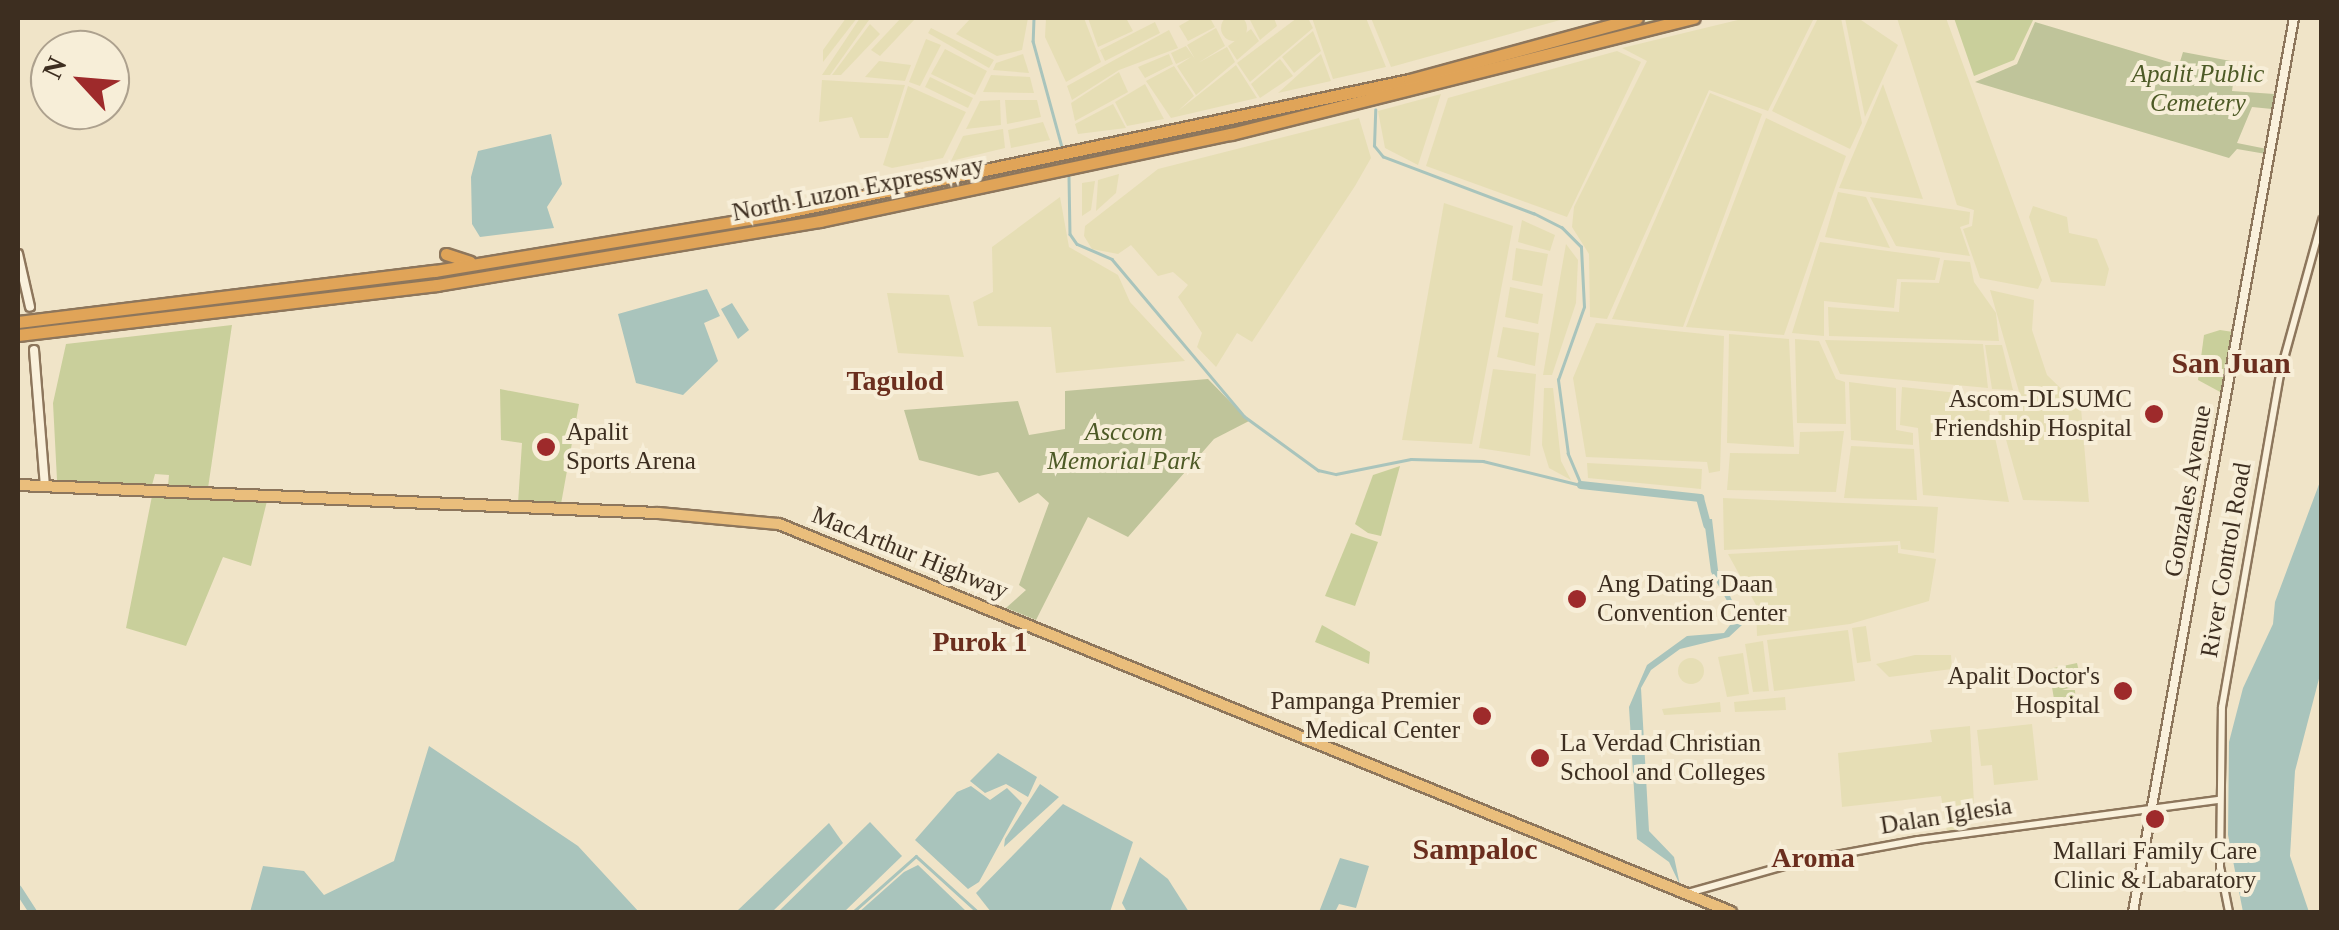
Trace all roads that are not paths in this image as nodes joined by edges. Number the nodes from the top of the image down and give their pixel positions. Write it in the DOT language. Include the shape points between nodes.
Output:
graph roads {
  1 [pos="1637,18"];
  2 [pos="1694,18"];
  3 [pos="2294,18"];
  4 [pos="2322,220"];
  5 [pos="18,254"];
  6 [pos="446,254"];
  7 [pos="509,260"];
  8 [pos="379,266"];
  9 [pos="331,285"];
  10 [pos="30,307"];
  11 [pos="18,322"];
  12 [pos="18,335"];
  13 [pos="34,350"];
  14 [pos="18,485"];
  15 [pos="45,486"];
  16 [pos="2218,800"];
  17 [pos="2153,806"];
  18 [pos="1681,892"];
  19 [pos="1731,912"];
  20 [pos="2132,912"];
  21 [pos="2229,912"];
  1 -- 7 [label="highway, North Luzon Expressway" via="1408,80 1026,166"];
  2 -- 12 [label="highway, North Luzon Expressway" via="1214,138 850,215 437,285"];
  3 -- 17 [label="main road, Gonzales Avenue"];
  4 -- 16 [label="street, River Control Road" via="2284,356 2234,613"];
  5 -- 10 [label="main road"];
  6 -- 7 [label="highway" via="468,262"];
  7 -- 9 [label="highway, North Luzon Expressway"];
  8 -- 9 [label="highway"];
  9 -- 11 [label="highway, North Luzon Expressway"];
  13 -- 15 [label="main road"];
  14 -- 15 [label="highway, MacArthur Highway"];
  15 -- 18 [label="highway, MacArthur Highway" via="698,515 780,525"];
  16 -- 17 [label="street, Dalan Iglesia"];
  16 -- 21 [label="street, River Control Road"];
  17 -- 18 [label="street, Dalan Iglesia" via="1828,856"];
  17 -- 20 [label="main road, Gonzales Avenue"];
  18 -- 19 [label="highway, MacArthur Highway"];
}
